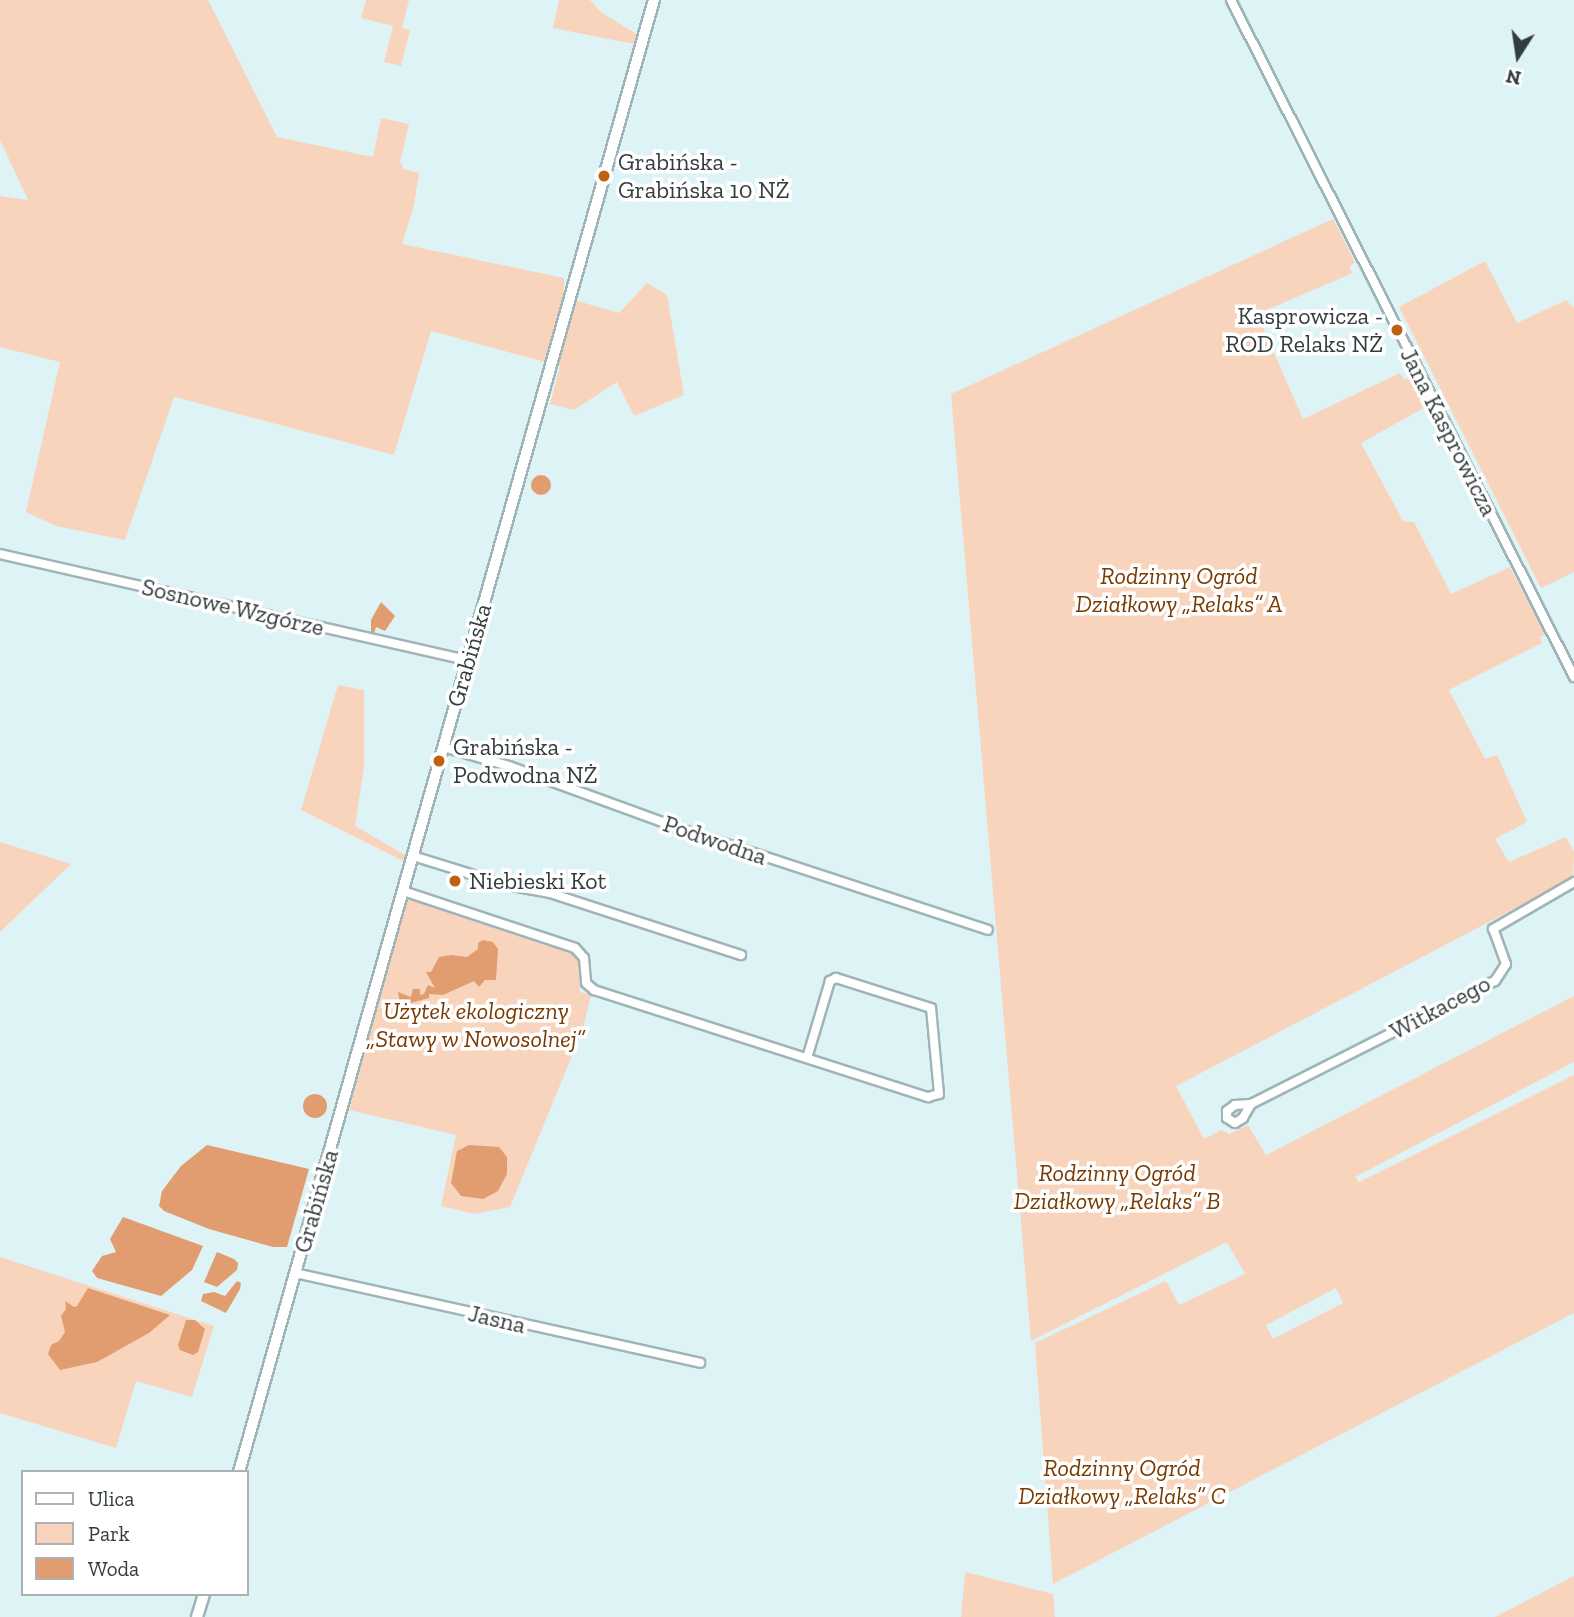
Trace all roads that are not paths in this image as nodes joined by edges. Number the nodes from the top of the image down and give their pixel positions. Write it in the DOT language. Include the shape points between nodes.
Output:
graph roads {
  1 [pos="654,0"];
  2 [pos="1231,0"];
  3 [pos="0,554"];
  4 [pos="467,660"];
  5 [pos="1574,677"];
  6 [pos="443,747"];
  7 [pos="413,856"];
  8 [pos="1574,883"];
  9 [pos="403,891"];
  10 [pos="988,930"];
  11 [pos="741,955"];
  12 [pos="807,1058"];
  13 [pos="1251,1104"];
  14 [pos="295,1273"];
  15 [pos="700,1363"];
  16 [pos="240,1470"];
  17 [pos="203,1596"];
  18 [pos="197,1617"];
  1 -- 4 [label="street, Grabińska"];
  2 -- 5 [label="street, Jana Kasprowicza"];
  3 -- 4 [label="street, Sosnowe Wzgórze"];
  4 -- 6 [label="street, Grabińska"];
  6 -- 7 [label="street, Grabińska"];
  6 -- 10 [label="street, Podwodna"];
  7 -- 9 [label="street, Grabińska"];
  7 -- 11 [label="street" via="506,885 550,893"];
  8 -- 13 [label="street, Witkacego" via="1493,929 1506,964 1495,981"];
  9 -- 12 [label="street" via="575,948 584,958 586,983 594,990"];
  9 -- 14 [label="street, Grabińska"];
  12 -- 12 [label="street" via="929,1097 940,1089 931,1008 835,978 830,981"];
  14 -- 15 [label="street, Jasna"];
  14 -- 16 [label="street, Grabińska"];
  17 -- 18 [label="street"];
}
